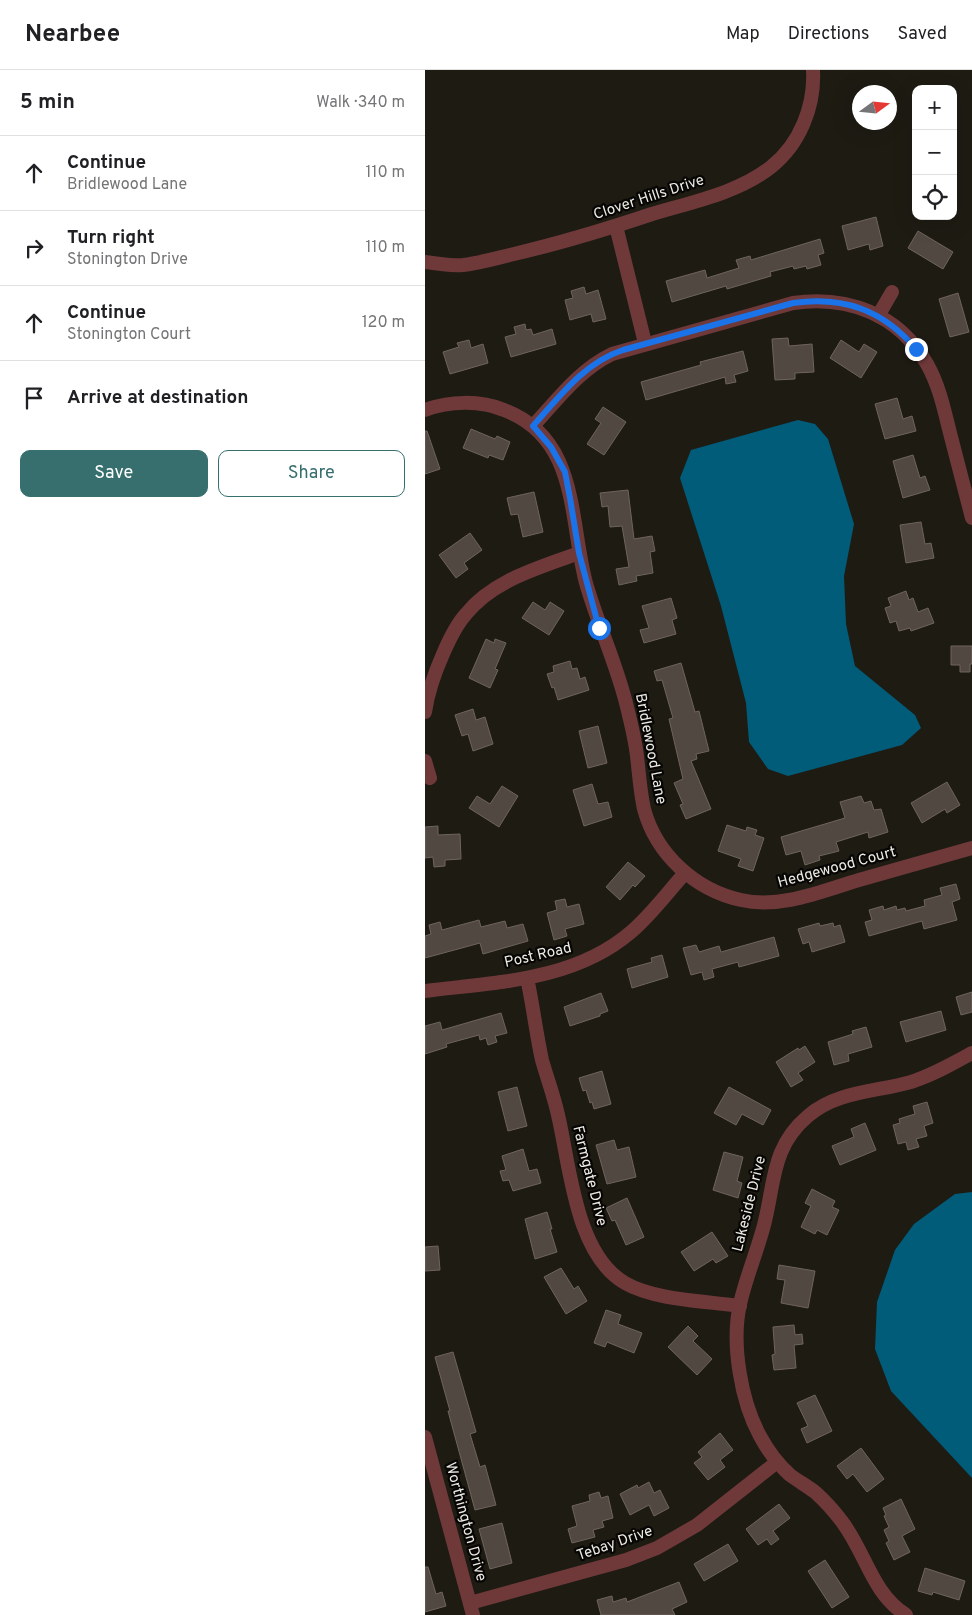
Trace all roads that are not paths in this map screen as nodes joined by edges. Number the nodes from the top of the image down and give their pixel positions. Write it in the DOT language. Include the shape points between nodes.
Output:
graph roads {
  1 [pos="813,70"];
  2 [pos="616,226"];
  3 [pos="425,262"];
  4 [pos="892,292"];
  5 [pos="878,316"];
  6 [pos="645,343"];
  7 [pos="425,410"];
  8 [pos="533,426"];
  9 [pos="972,518"];
  10 [pos="579,553"];
  11 [pos="425,712"];
  12 [pos="425,760"];
  13 [pos="430,778"];
  14 [pos="972,848"];
  15 [pos="685,873"];
  16 [pos="527,978"];
  17 [pos="425,991"];
  18 [pos="972,1053"];
  19 [pos="739,1306"];
  20 [pos="425,1437"];
  21 [pos="777,1462"];
  22 [pos="472,1609"];
  23 [pos="906,1615"];
  1 -- 2 [label="street, Clover Hills Drive" via="812,95 801,131 771,167 733,189"];
  2 -- 3 [label="street, Clover Hills Drive" via="561,243 472,263"];
  2 -- 6 [label="street"];
  4 -- 5 [label="street"];
  5 -- 6 [label="street" via="837,302 813,300"];
  5 -- 9 [label="street" via="904,334 933,376"];
  6 -- 8 [label="street" via="612,354 587,368"];
  7 -- 8 [label="street, Bridlewood Lane" via="480,403 513,413"];
  8 -- 10 [label="street, Bridlewood Lane" via="551,447 565,472"];
  10 -- 11 [label="street" via="521,575 475,603 459,623 444,651"];
  10 -- 15 [label="street, Bridlewood Lane" via="599,628 627,704 645,812 671,861"];
  12 -- 13 [label="street"];
  14 -- 15 [label="street, Hedgewood Court" via="805,896 773,902 739,900 702,885"];
  15 -- 16 [label="street, Post Road" via="644,920 610,948 568,968"];
  16 -- 17 [label="street, Post Road"];
  16 -- 19 [label="street, Farmgate Drive" via="542,1060 558,1114 575,1196 586,1233 600,1260 618,1278 641,1290"];
  18 -- 19 [label="street, Lakeside Drive" via="912,1082 839,1097 798,1125 783,1146 777,1162 764,1224"];
  19 -- 21 [label="street, Lakeside Drive" via="737,1340 745,1397 759,1434"];
  20 -- 22 [label="street, Worthington Drive"];
  21 -- 22 [label="street, Tebay Drive" via="697,1525 657,1548"];
  21 -- 23 [label="street, Lakeside Drive" via="830,1507 858,1546 885,1597"];
}
